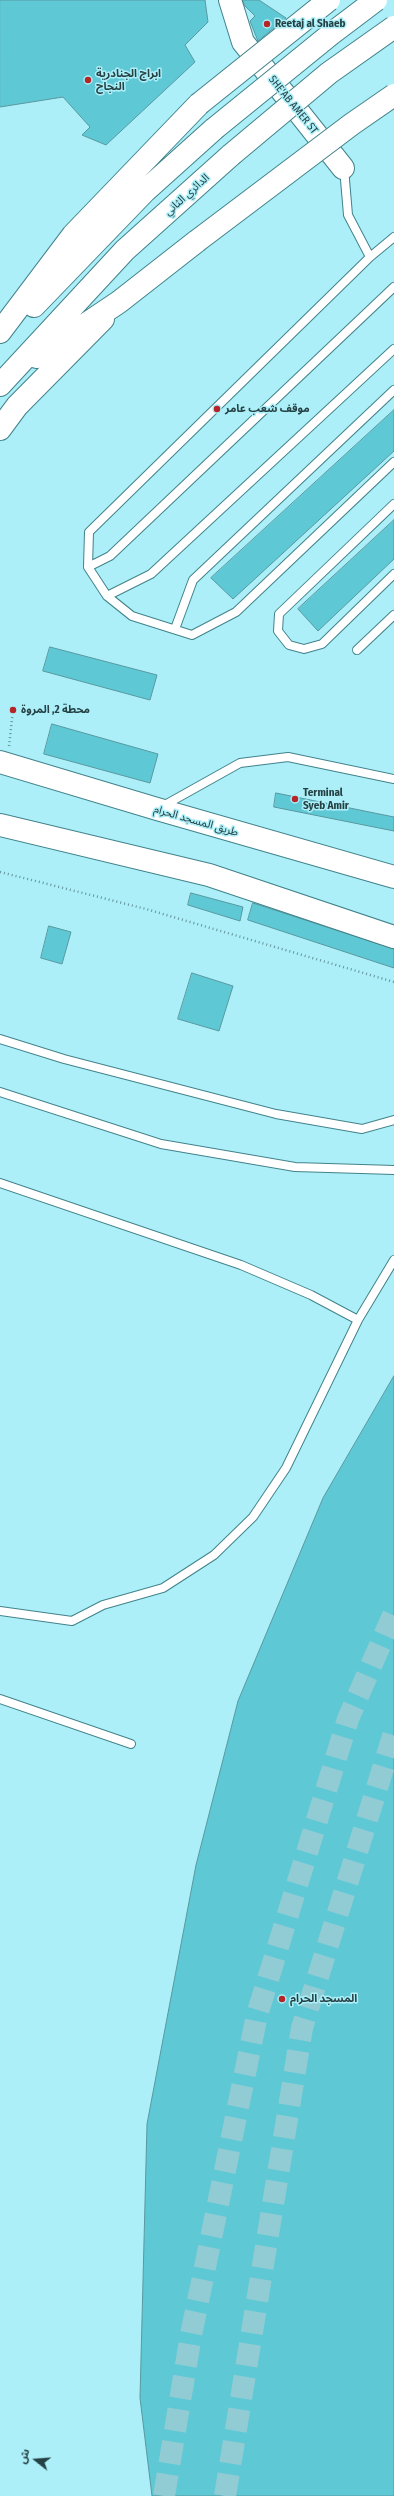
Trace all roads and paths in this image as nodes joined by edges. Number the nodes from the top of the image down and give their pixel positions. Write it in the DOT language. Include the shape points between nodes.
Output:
graph roads {
  1 [pos="230,0"];
  2 [pos="329,0"];
  3 [pos="376,0"];
  4 [pos="394,26"];
  5 [pos="394,95"];
  6 [pos="344,168"];
  7 [pos="394,236"];
  8 [pos="370,257"];
  9 [pos="394,287"];
  10 [pos="119,302"];
  11 [pos="0,332"];
  12 [pos="0,342"];
  13 [pos="394,349"];
  14 [pos="2,382"];
  15 [pos="394,390"];
  16 [pos="0,429"];
  17 [pos="394,462"];
  18 [pos="394,504"];
  19 [pos="88,567"];
  20 [pos="394,574"];
  21 [pos="107,596"];
  22 [pos="394,615"];
  23 [pos="175,629"];
  24 [pos="357,650"];
  25 [pos="13,710"];
  26 [pos="4,762"];
  27 [pos="394,779"];
  28 [pos="156,809"];
  29 [pos="0,825"];
  30 [pos="0,872"];
  31 [pos="394,877"];
  32 [pos="394,937"];
  33 [pos="394,982"];
  34 [pos="0,1039"];
  35 [pos="0,1092"];
  36 [pos="394,1120"];
  37 [pos="394,1170"];
  38 [pos="0,1183"];
  39 [pos="394,1260"];
  40 [pos="358,1320"];
  41 [pos="0,1611"];
  42 [pos="0,1699"];
  43 [pos="131,1744"];
  1 -- 6 [label="main road, SHE'AB AMER ST" via="243,42"];
  2 -- 11 [label="main road, bridge" via="199,104 73,235"];
  3 -- 12 [label="main road, bridge" via="214,129 145,191"];
  4 -- 14 [label="main road, الدائري الثاني, bridge" via="329,73 231,155 125,250"];
  5 -- 10 [label="main road, bridge" via="352,124"];
  6 -- 8 [label="lane" via="348,215"];
  7 -- 8 [label="lane"];
  8 -- 19 [label="lane" via="89,532"];
  9 -- 19 [label="lane" via="110,556"];
  10 -- 14 [label="main road"];
  10 -- 16 [label="main road" via="17,406"];
  13 -- 21 [label="lane" via="151,574"];
  15 -- 23 [label="lane" via="193,580"];
  17 -- 23 [label="lane" via="236,612 192,635"];
  18 -- 20 [label="lane" via="279,614 278,631 289,645 304,649 322,644"];
  19 -- 21 [label="lane"];
  21 -- 23 [label="lane" via="132,616"];
  22 -- 24 [label="lane"];
  25 -- 26 [label="path"];
  26 -- 28 [label="main road, طريق المسجد الحرام"];
  27 -- 28 [label="lane" via="288,757 247,762 240,763"];
  28 -- 31 [label="main road, طريق المسجد الحرام"];
  29 -- 32 [label="main road" via="209,875"];
  30 -- 33 [label="path" via="146,909"];
  34 -- 36 [label="lane" via="64,1059 276,1114 362,1129"];
  35 -- 37 [label="lane" via="161,1144 296,1167"];
  38 -- 40 [label="lane" via="241,1265 311,1295"];
  39 -- 40 [label="lane"];
  40 -- 41 [label="lane" via="286,1468 253,1517 214,1556 163,1588 103,1605 72,1622"];
  42 -- 43 [label="lane"];
}
